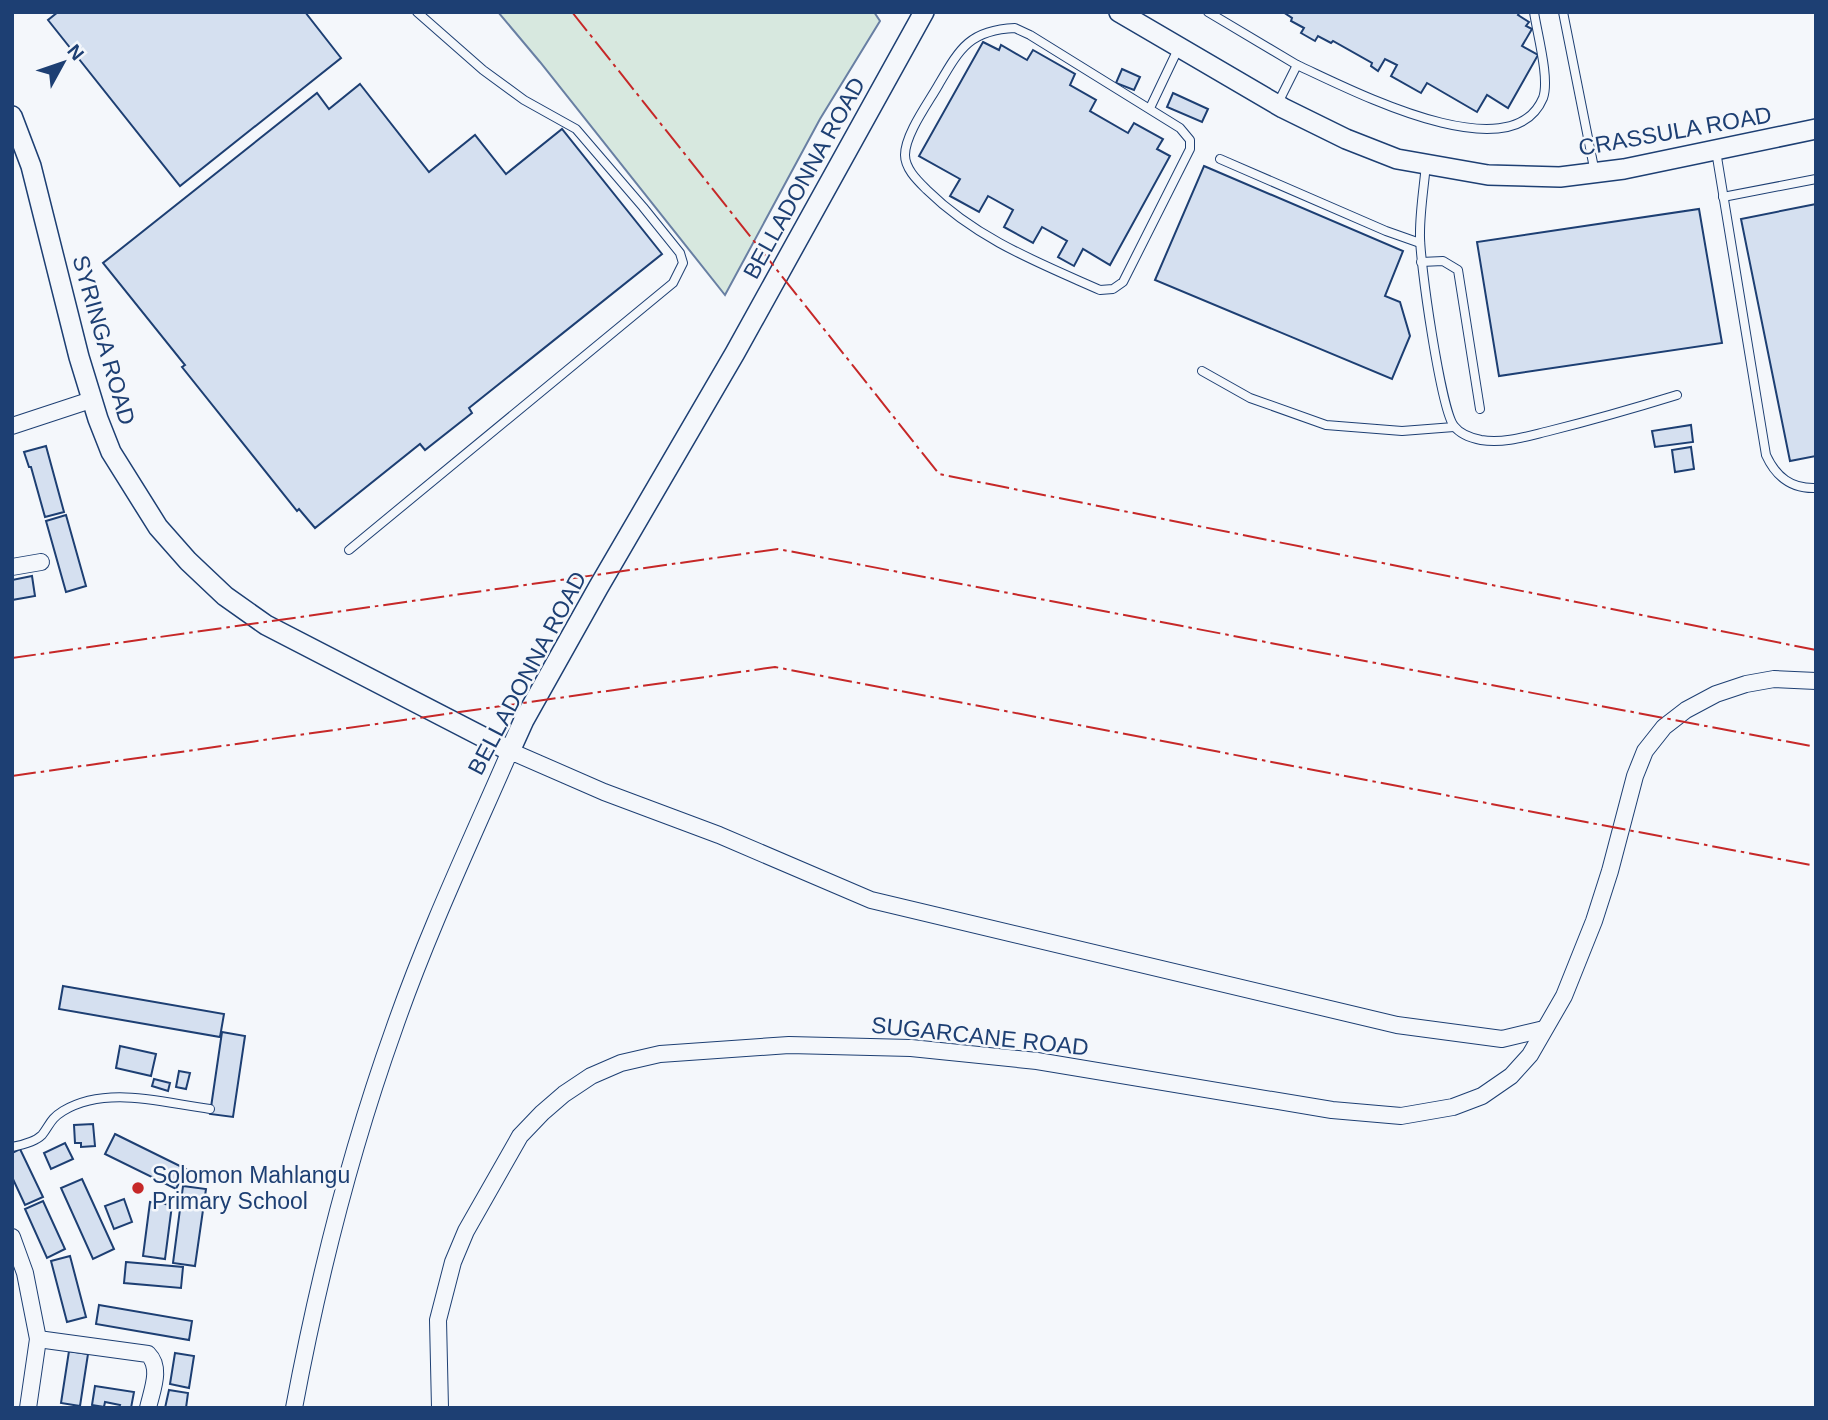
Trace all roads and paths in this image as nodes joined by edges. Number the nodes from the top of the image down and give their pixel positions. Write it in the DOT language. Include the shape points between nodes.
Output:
graph roads {
  1 [pos="418,12"];
  2 [pos="924,12"];
  3 [pos="1119,12"];
  4 [pos="1209,12"];
  5 [pos="1534,12"];
  6 [pos="1563,12"];
  7 [pos="1179,47"];
  8 [pos="1297,65"];
  9 [pos="1277,105"];
  10 [pos="1150,107"];
  11 [pos="12,116"];
  12 [pos="1816,129"];
  13 [pos="1716,151"];
  14 [pos="1220,159"];
  15 [pos="1426,164"];
  16 [pos="1595,173"];
  17 [pos="1816,179"];
  18 [pos="1723,197"];
  19 [pos="1420,243"];
  20 [pos="1421,262"];
  21 [pos="1202,371"];
  22 [pos="1677,395"];
  23 [pos="91,400"];
  24 [pos="1480,409"];
  25 [pos="12,426"];
  26 [pos="1454,427"];
  27 [pos="1816,488"];
  28 [pos="349,550"];
  29 [pos="41,562"];
  30 [pos="12,567"];
  31 [pos="1816,681"];
  32 [pos="510,751"];
  33 [pos="1544,1030"];
  34 [pos="210,1109"];
  35 [pos="12,1147"];
  36 [pos="12,1237"];
  37 [pos="38,1339"];
  38 [pos="28,1408"];
  39 [pos="148,1408"];
  40 [pos="294,1408"];
  41 [pos="440,1408"];
  1 -- 28 [label="lane" via="483,70 576,129 680,253 683,263 673,283"];
  2 -- 32 [label="street, BELLADONNA ROAD"];
  3 -- 7 [label="street, CRASSULA ROAD"];
  4 -- 8 [label="lane"];
  5 -- 8 [label="lane" via="1543,97 1532,115 1510,126 1457,127 1391,107"];
  6 -- 16 [label="lane"];
  7 -- 9 [label="street, CRASSULA ROAD"];
  7 -- 10 [label="lane"];
  8 -- 9 [label="lane"];
  9 -- 15 [label="street, CRASSULA ROAD" via="1396,159"];
  10 -- 10 [label="lane" via="1187,133 1190,149 1123,282 1113,289 1100,290 984,236 916,180 904,157 912,131 956,54 982,33 1015,28"];
  11 -- 23 [label="street, SYRINGA ROAD" via="31,166"];
  12 -- 13 [label="street, CRASSULA ROAD"];
  13 -- 16 [label="street, CRASSULA ROAD"];
  13 -- 18 [label="lane"];
  14 -- 19 [label="lane"];
  15 -- 16 [label="street, CRASSULA ROAD" via="1488,175"];
  15 -- 19 [label="lane"];
  17 -- 18 [label="lane"];
  18 -- 27 [label="lane" via="1766,455 1779,477"];
  19 -- 20 [label="lane"];
  20 -- 24 [label="lane" via="1443,261 1458,270"];
  20 -- 26 [label="lane" via="1443,394"];
  21 -- 26 [label="lane" via="1250,397 1326,425 1402,431"];
  22 -- 26 [label="lane" via="1510,440 1482,440"];
  23 -- 25 [label="street"];
  23 -- 32 [label="street, SYRINGA ROAD" via="111,452 158,527 225,596 266,625"];
  29 -- 30 [label="street"];
  31 -- 33 [label="street, SUGARCANE ROAD" via="1774,680 1716,694 1664,727 1645,751 1594,921 1564,996"];
  32 -- 33 [label="street" via="871,900 1397,1025 1502,1039"];
  32 -- 40 [label="street, BELLADONNA ROAD" via="394,1029 339,1207"];
  33 -- 41 [label="street, SUGARCANE ROAD" via="1511,1076 1482,1096 1453,1107 1401,1116 1332,1110 1037,1060 911,1048 789,1045 660,1054 621,1063 591,1076 534,1120 520,1136 466,1231 438,1320"];
  34 -- 35 [label="lane" via="97,1098 52,1118 38,1138"];
  36 -- 37 [label="street" via="25,1273"];
  37 -- 38 [label="street"];
  37 -- 39 [label="street" via="148,1354 156,1368"];
}
